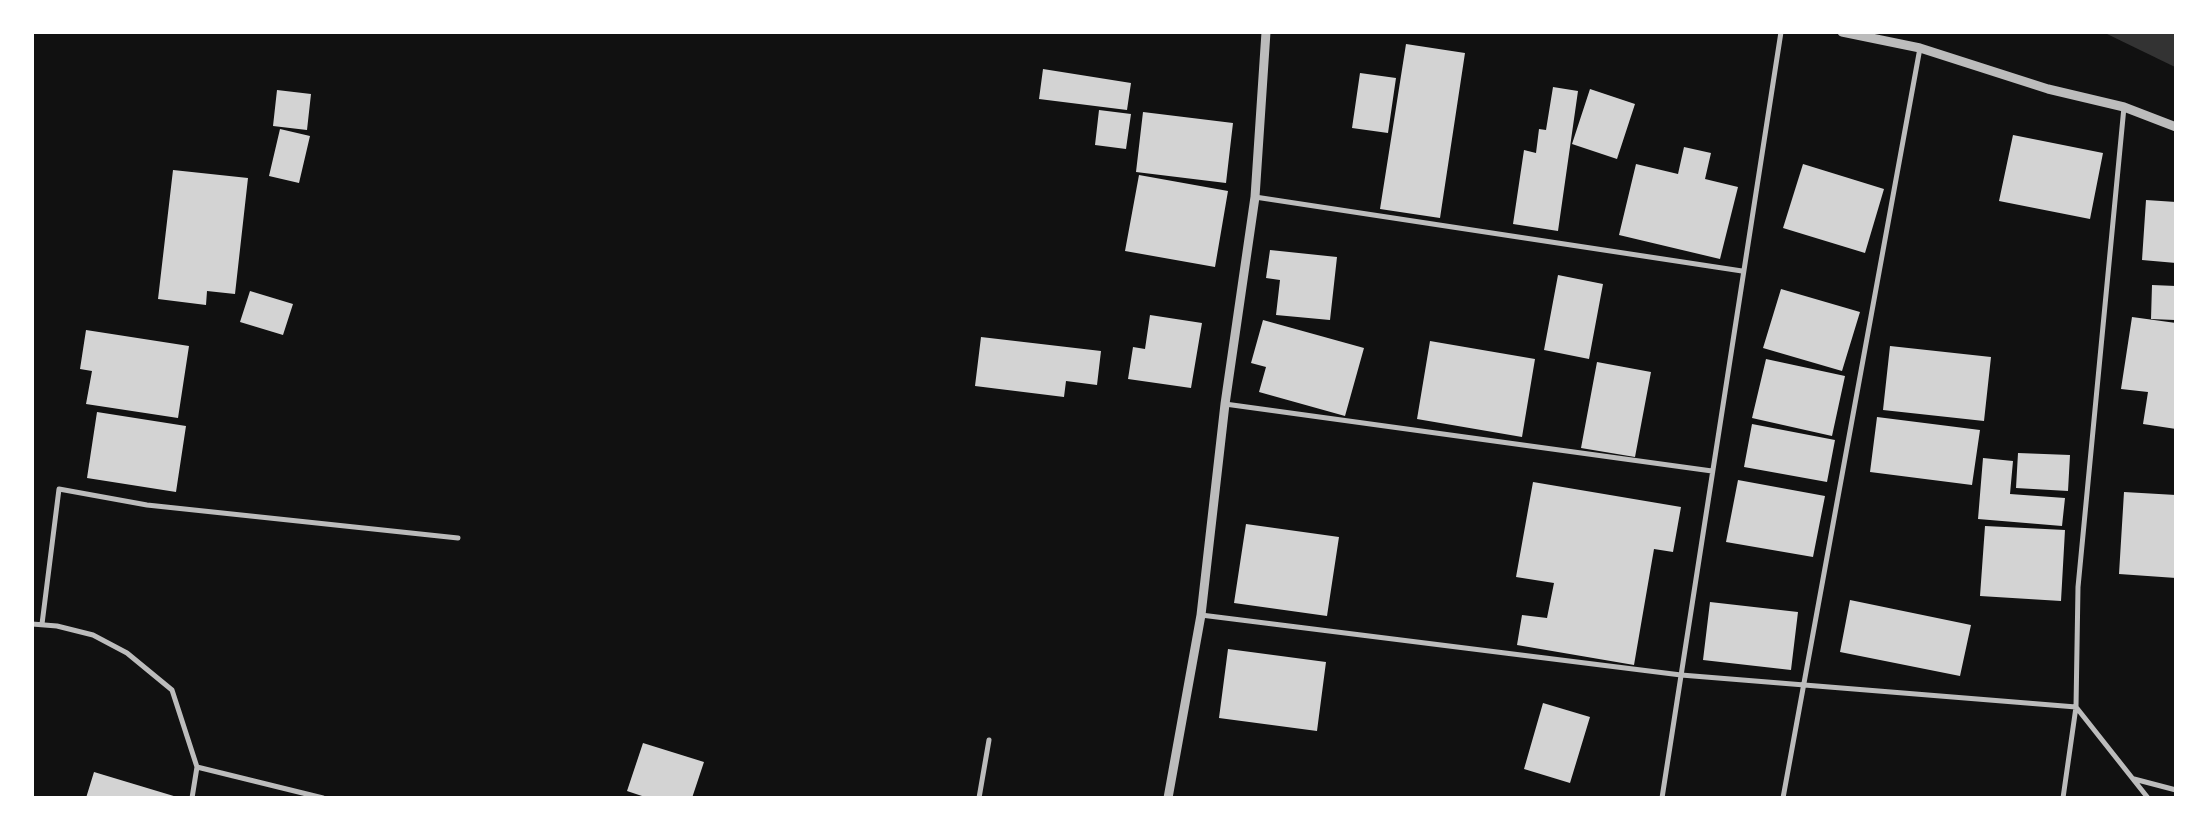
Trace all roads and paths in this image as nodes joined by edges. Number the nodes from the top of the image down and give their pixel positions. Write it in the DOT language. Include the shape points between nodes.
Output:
graph roads {
  1 [pos="1266,32"];
  2 [pos="1780,32"];
  3 [pos="1842,32"];
  4 [pos="1920,48"];
  5 [pos="2124,107"];
  6 [pos="2176,127"];
  7 [pos="1255,198"];
  8 [pos="1742,271"];
  9 [pos="1225,404"];
  10 [pos="1712,471"];
  11 [pos="458,538"];
  12 [pos="1201,615"];
  13 [pos="32,624"];
  14 [pos="42,624"];
  15 [pos="1680,675"];
  16 [pos="1804,685"];
  17 [pos="2076,708"];
  18 [pos="989,740"];
  19 [pos="197,767"];
  20 [pos="2133,779"];
  21 [pos="2176,790"];
  22 [pos="192,798"];
  23 [pos="322,798"];
  24 [pos="979,798"];
  25 [pos="1168,798"];
  26 [pos="1662,798"];
  27 [pos="1783,798"];
  28 [pos="2063,798"];
  29 [pos="2148,798"];
  1 -- 7 [label="street"];
  2 -- 8 [label="street"];
  3 -- 4 [label="street"];
  4 -- 5 [label="street" via="2048,89"];
  4 -- 16 [label="street"];
  5 -- 6 [label="street"];
  5 -- 17 [label="street" via="2078,587"];
  7 -- 8 [label="street"];
  7 -- 9 [label="street"];
  8 -- 10 [label="street"];
  9 -- 10 [label="street"];
  9 -- 12 [label="street"];
  10 -- 15 [label="street"];
  11 -- 14 [label="street" via="147,505 59,489"];
  12 -- 15 [label="street"];
  12 -- 25 [label="street"];
  13 -- 14 [label="street"];
  14 -- 19 [label="street" via="93,635 126,653 172,690"];
  15 -- 16 [label="street"];
  15 -- 26 [label="street"];
  16 -- 17 [label="street"];
  16 -- 27 [label="street"];
  17 -- 20 [label="street"];
  17 -- 28 [label="street"];
  18 -- 24 [label="street"];
  19 -- 22 [label="street"];
  19 -- 23 [label="street"];
  20 -- 21 [label="street"];
  20 -- 29 [label="street"];
}
